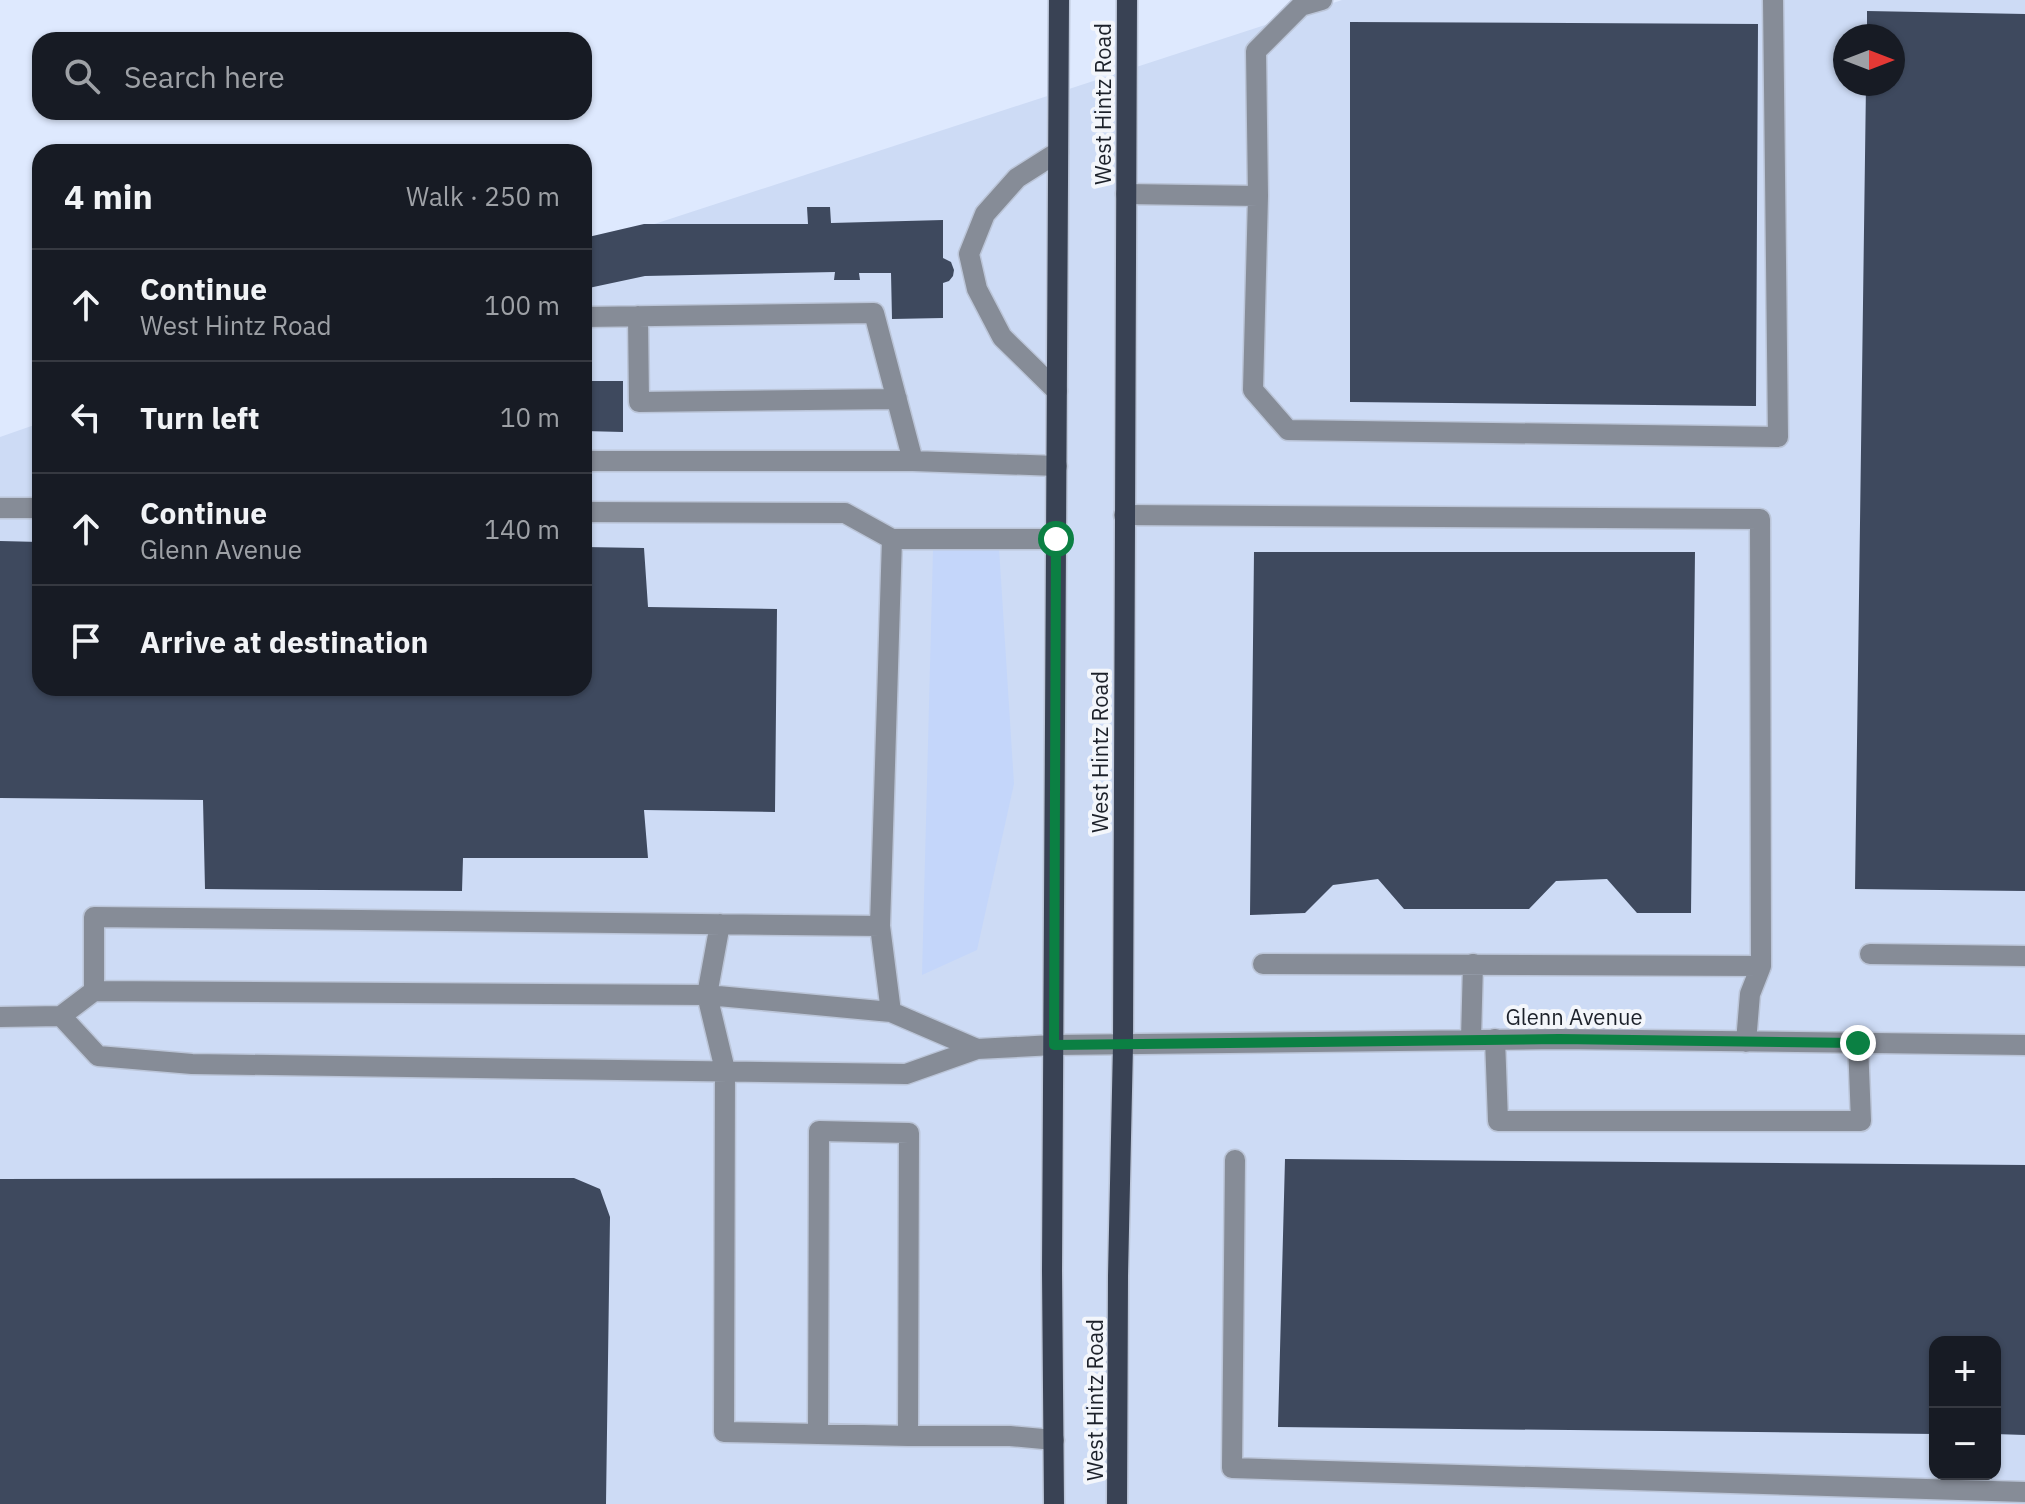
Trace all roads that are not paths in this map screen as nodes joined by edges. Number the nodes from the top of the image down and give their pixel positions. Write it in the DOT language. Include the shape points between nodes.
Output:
graph roads {
  1 [pos="1059,0"];
  2 [pos="1127,0"];
  3 [pos="1322,0"];
  4 [pos="1773,0"];
  5 [pos="1058,152"];
  6 [pos="1126,194"];
  7 [pos="1258,196"];
  8 [pos="638,316"];
  9 [pos="592,317"];
  10 [pos="1057,391"];
  11 [pos="897,399"];
  12 [pos="592,461"];
  13 [pos="913,461"];
  14 [pos="1057,466"];
  15 [pos="0,508"];
  16 [pos="32,508"];
  17 [pos="592,512"];
  18 [pos="1124,515"];
  19 [pos="892,539"];
  20 [pos="1056,539"];
  21 [pos="720,924"];
  22 [pos="880,926"];
  23 [pos="1870,954"];
  24 [pos="2025,956"];
  25 [pos="1263,964"];
  26 [pos="1473,964"];
  27 [pos="1761,966"];
  28 [pos="94,991"];
  29 [pos="707,995"];
  30 [pos="891,1012"];
  31 [pos="61,1016"];
  32 [pos="0,1017"];
  33 [pos="1471,1039"];
  34 [pos="1495,1039"];
  35 [pos="1746,1042"];
  36 [pos="1858,1043"];
  37 [pos="1054,1045"];
  38 [pos="1123,1045"];
  39 [pos="2025,1045"];
  40 [pos="977,1049"];
  41 [pos="725,1070"];
  42 [pos="1235,1160"];
  43 [pos="818,1434"];
  44 [pos="908,1436"];
  45 [pos="1054,1440"];
  46 [pos="2025,1492"];
  47 [pos="1054,1504"];
  48 [pos="1117,1504"];
  1 -- 5 [label="main road, West Hintz Road"];
  2 -- 6 [label="main road, West Hintz Road"];
  3 -- 7 [label="street" via="1301,6 1256,51"];
  4 -- 7 [label="street" via="1778,437 1288,430 1253,390"];
  5 -- 10 [label="main road, West Hintz Road"];
  5 -- 10 [label="street" via="1017,178 985,214 969,254 977,289 1002,337"];
  6 -- 7 [label="street"];
  6 -- 18 [label="main road, West Hintz Road"];
  8 -- 9 [label="street"];
  8 -- 11 [label="street" via="874,313"];
  8 -- 11 [label="street" via="639,402"];
  10 -- 14 [label="main road, West Hintz Road"];
  11 -- 13 [label="street"];
  12 -- 13 [label="street"];
  13 -- 14 [label="street"];
  14 -- 20 [label="main road, West Hintz Road"];
  15 -- 16 [label="street"];
  17 -- 19 [label="street" via="845,513"];
  18 -- 27 [label="street" via="1760,519"];
  18 -- 38 [label="main road, West Hintz Road"];
  19 -- 20 [label="street"];
  19 -- 22 [label="street"];
  20 -- 37 [label="main road, West Hintz Road"];
  21 -- 22 [label="street"];
  21 -- 28 [label="street" via="94,917"];
  21 -- 29 [label="street"];
  22 -- 30 [label="street"];
  23 -- 24 [label="street"];
  25 -- 26 [label="street"];
  26 -- 27 [label="street"];
  26 -- 33 [label="street"];
  27 -- 35 [label="street" via="1750,994"];
  28 -- 29 [label="street"];
  28 -- 31 [label="street"];
  29 -- 30 [label="street"];
  29 -- 41 [label="street"];
  30 -- 40 [label="street"];
  31 -- 32 [label="street"];
  31 -- 41 [label="street" via="98,1056 192,1064"];
  33 -- 34 [label="street, Glenn Avenue"];
  33 -- 38 [label="street, Glenn Avenue"];
  34 -- 35 [label="street, Glenn Avenue"];
  34 -- 36 [label="street" via="1498,1121 1861,1121"];
  35 -- 36 [label="street, Glenn Avenue"];
  36 -- 39 [label="street, Glenn Avenue"];
  37 -- 38 [label="street, Glenn Avenue"];
  37 -- 40 [label="street, Glenn Avenue"];
  37 -- 45 [label="main road, West Hintz Road"];
  38 -- 48 [label="main road, West Hintz Road"];
  40 -- 41 [label="street" via="906,1074"];
  41 -- 43 [label="street" via="724,1432"];
  42 -- 46 [label="street" via="1232,1468"];
  43 -- 44 [label="street"];
  43 -- 44 [label="street" via="819,1131 834,1131 909,1133"];
  44 -- 45 [label="street"];
  45 -- 47 [label="main road, West Hintz Road"];
}
